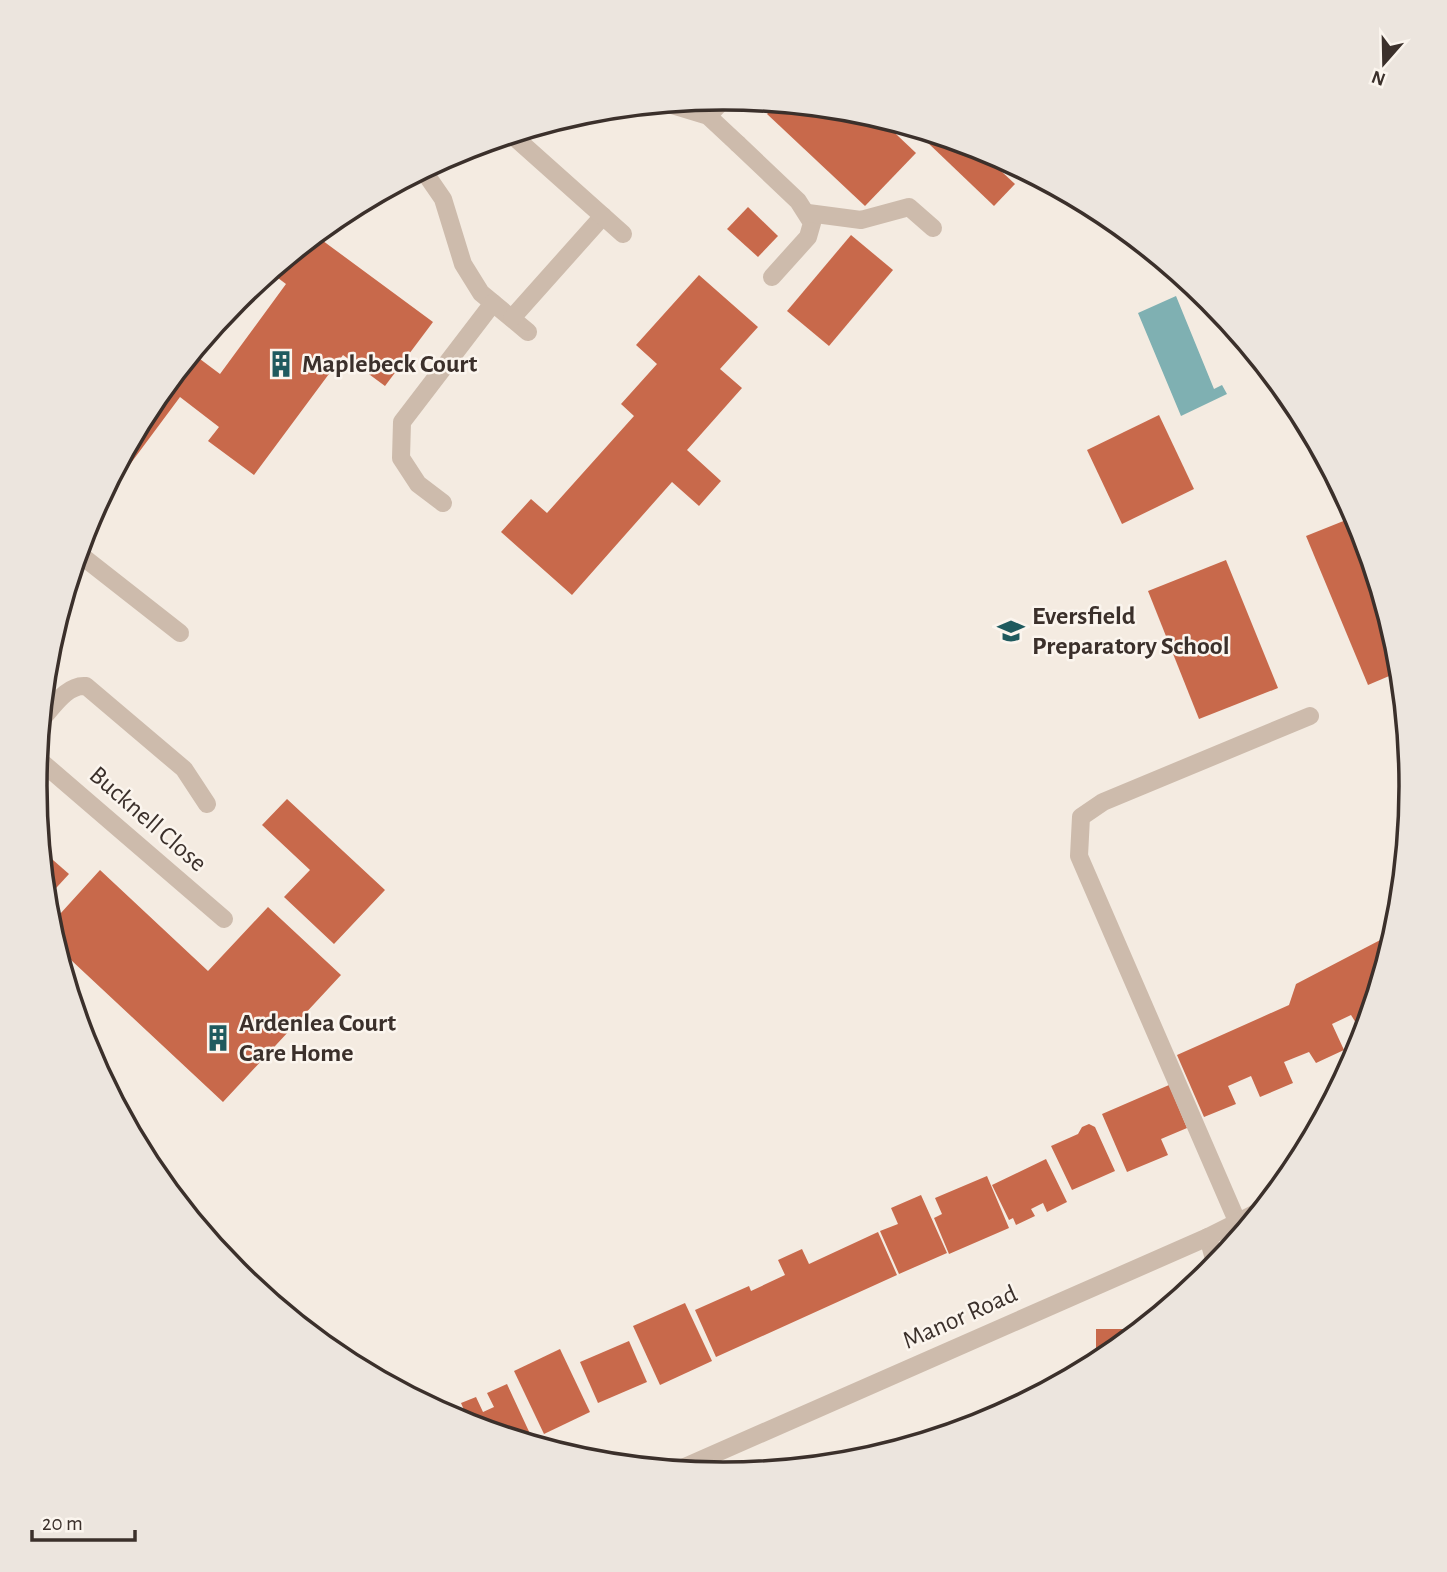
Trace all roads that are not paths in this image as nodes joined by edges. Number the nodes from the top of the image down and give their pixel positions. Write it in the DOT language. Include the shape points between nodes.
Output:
graph roads {
  1 [pos="713,110"];
  2 [pos="691,111"];
  3 [pos="708,116"];
  4 [pos="520,142"];
  5 [pos="428,177"];
  6 [pos="808,213"];
  7 [pos="603,216"];
  8 [pos="933,228"];
  9 [pos="623,234"];
  10 [pos="772,277"];
  11 [pos="493,303"];
  12 [pos="512,318"];
  13 [pos="528,332"];
  14 [pos="443,503"];
  15 [pos="87,560"];
  16 [pos="180,633"];
  17 [pos="52,708"];
  18 [pos="1310,716"];
  19 [pos="48,767"];
  20 [pos="207,804"];
  21 [pos="224,919"];
  22 [pos="1243,1218"];
  23 [pos="1237,1221"];
  24 [pos="1208,1237"];
  25 [pos="1212,1253"];
  26 [pos="698,1461"];
  1 -- 3 [label="street"];
  2 -- 3 [label="street"];
  3 -- 6 [label="street"];
  4 -- 7 [label="street"];
  5 -- 11 [label="street" via="443,199 463,264"];
  6 -- 8 [label="street" via="861,220 909,207"];
  6 -- 10 [label="street" via="812,232"];
  7 -- 9 [label="street"];
  7 -- 12 [label="street"];
  11 -- 12 [label="street"];
  11 -- 14 [label="street" via="402,422 401,458 418,484"];
  12 -- 13 [label="street"];
  15 -- 16 [label="street"];
  17 -- 20 [label="street" via="68,691 86,686 184,769"];
  18 -- 23 [label="street" via="1103,802 1081,817 1079,856"];
  19 -- 21 [label="street, Bucknell Close"];
  22 -- 23 [label="street, Manor Road"];
  23 -- 24 [label="street, Manor Road"];
  24 -- 25 [label="street"];
  24 -- 26 [label="street, Manor Road"];
}
